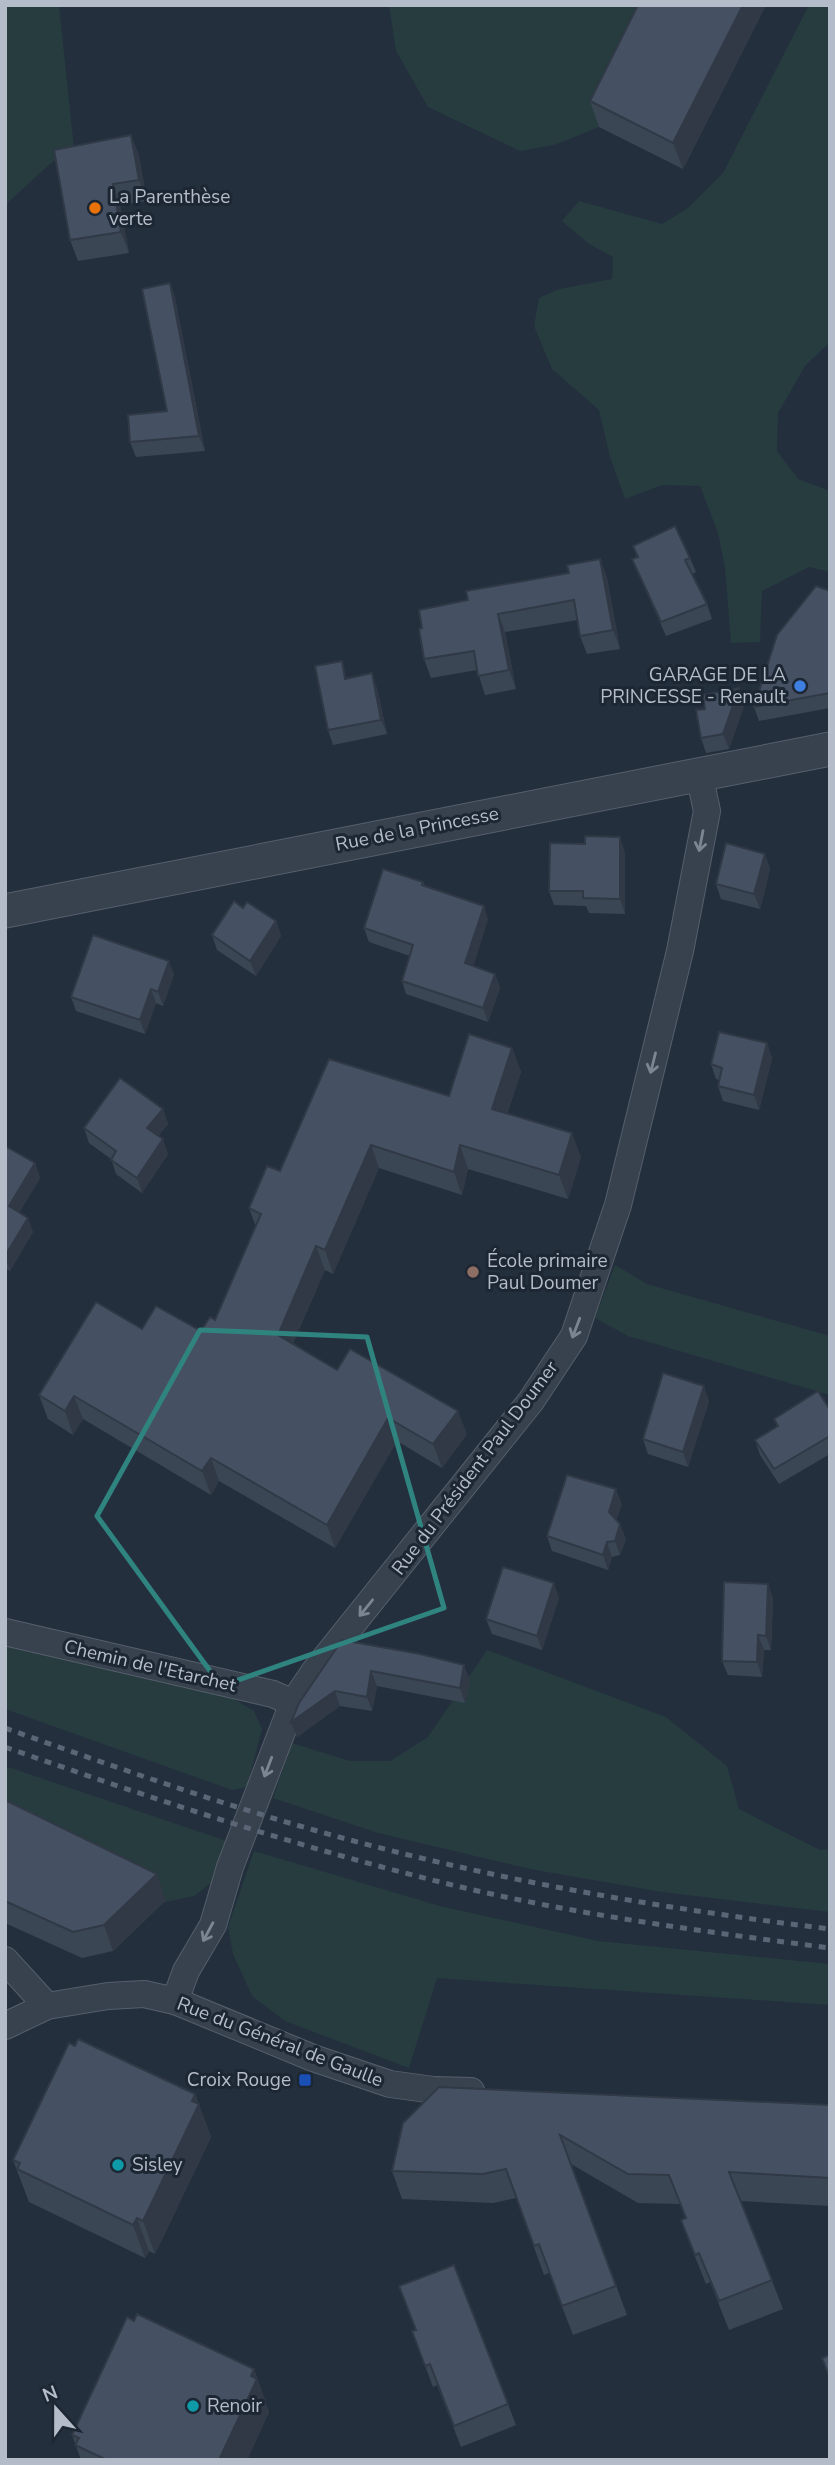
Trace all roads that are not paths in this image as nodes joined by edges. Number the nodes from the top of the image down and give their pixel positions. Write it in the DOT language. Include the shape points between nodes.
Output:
graph roads {
  1 [pos="830,749"];
  2 [pos="699,774"];
  3 [pos="5,911"];
  4 [pos="5,1632"];
  5 [pos="293,1703"];
  6 [pos="5,1960"];
  7 [pos="175,2001"];
  8 [pos="47,2006"];
  9 [pos="5,2026"];
  10 [pos="502,2093"];
  1 -- 2 [label="street, Rue de la Princesse"];
  2 -- 3 [label="street, Rue de la Princesse"];
  2 -- 5 [label="street, Rue du Président Paul Doumer, one-way" via="707,811 680,951 618,1205 574,1336 531,1401"];
  4 -- 5 [label="street, Chemin de l'Etarchet"];
  5 -- 7 [label="street, Rue du Président Paul Doumer, one-way" via="230,1867 213,1925 186,1971"];
  6 -- 8 [label="street"];
  7 -- 8 [label="street, Rue du Général de Gaulle" via="144,1994"];
  7 -- 10 [label="street, Rue du Général de Gaulle" via="390,2084"];
  8 -- 9 [label="street, Rue du Général de Gaulle"];
}
